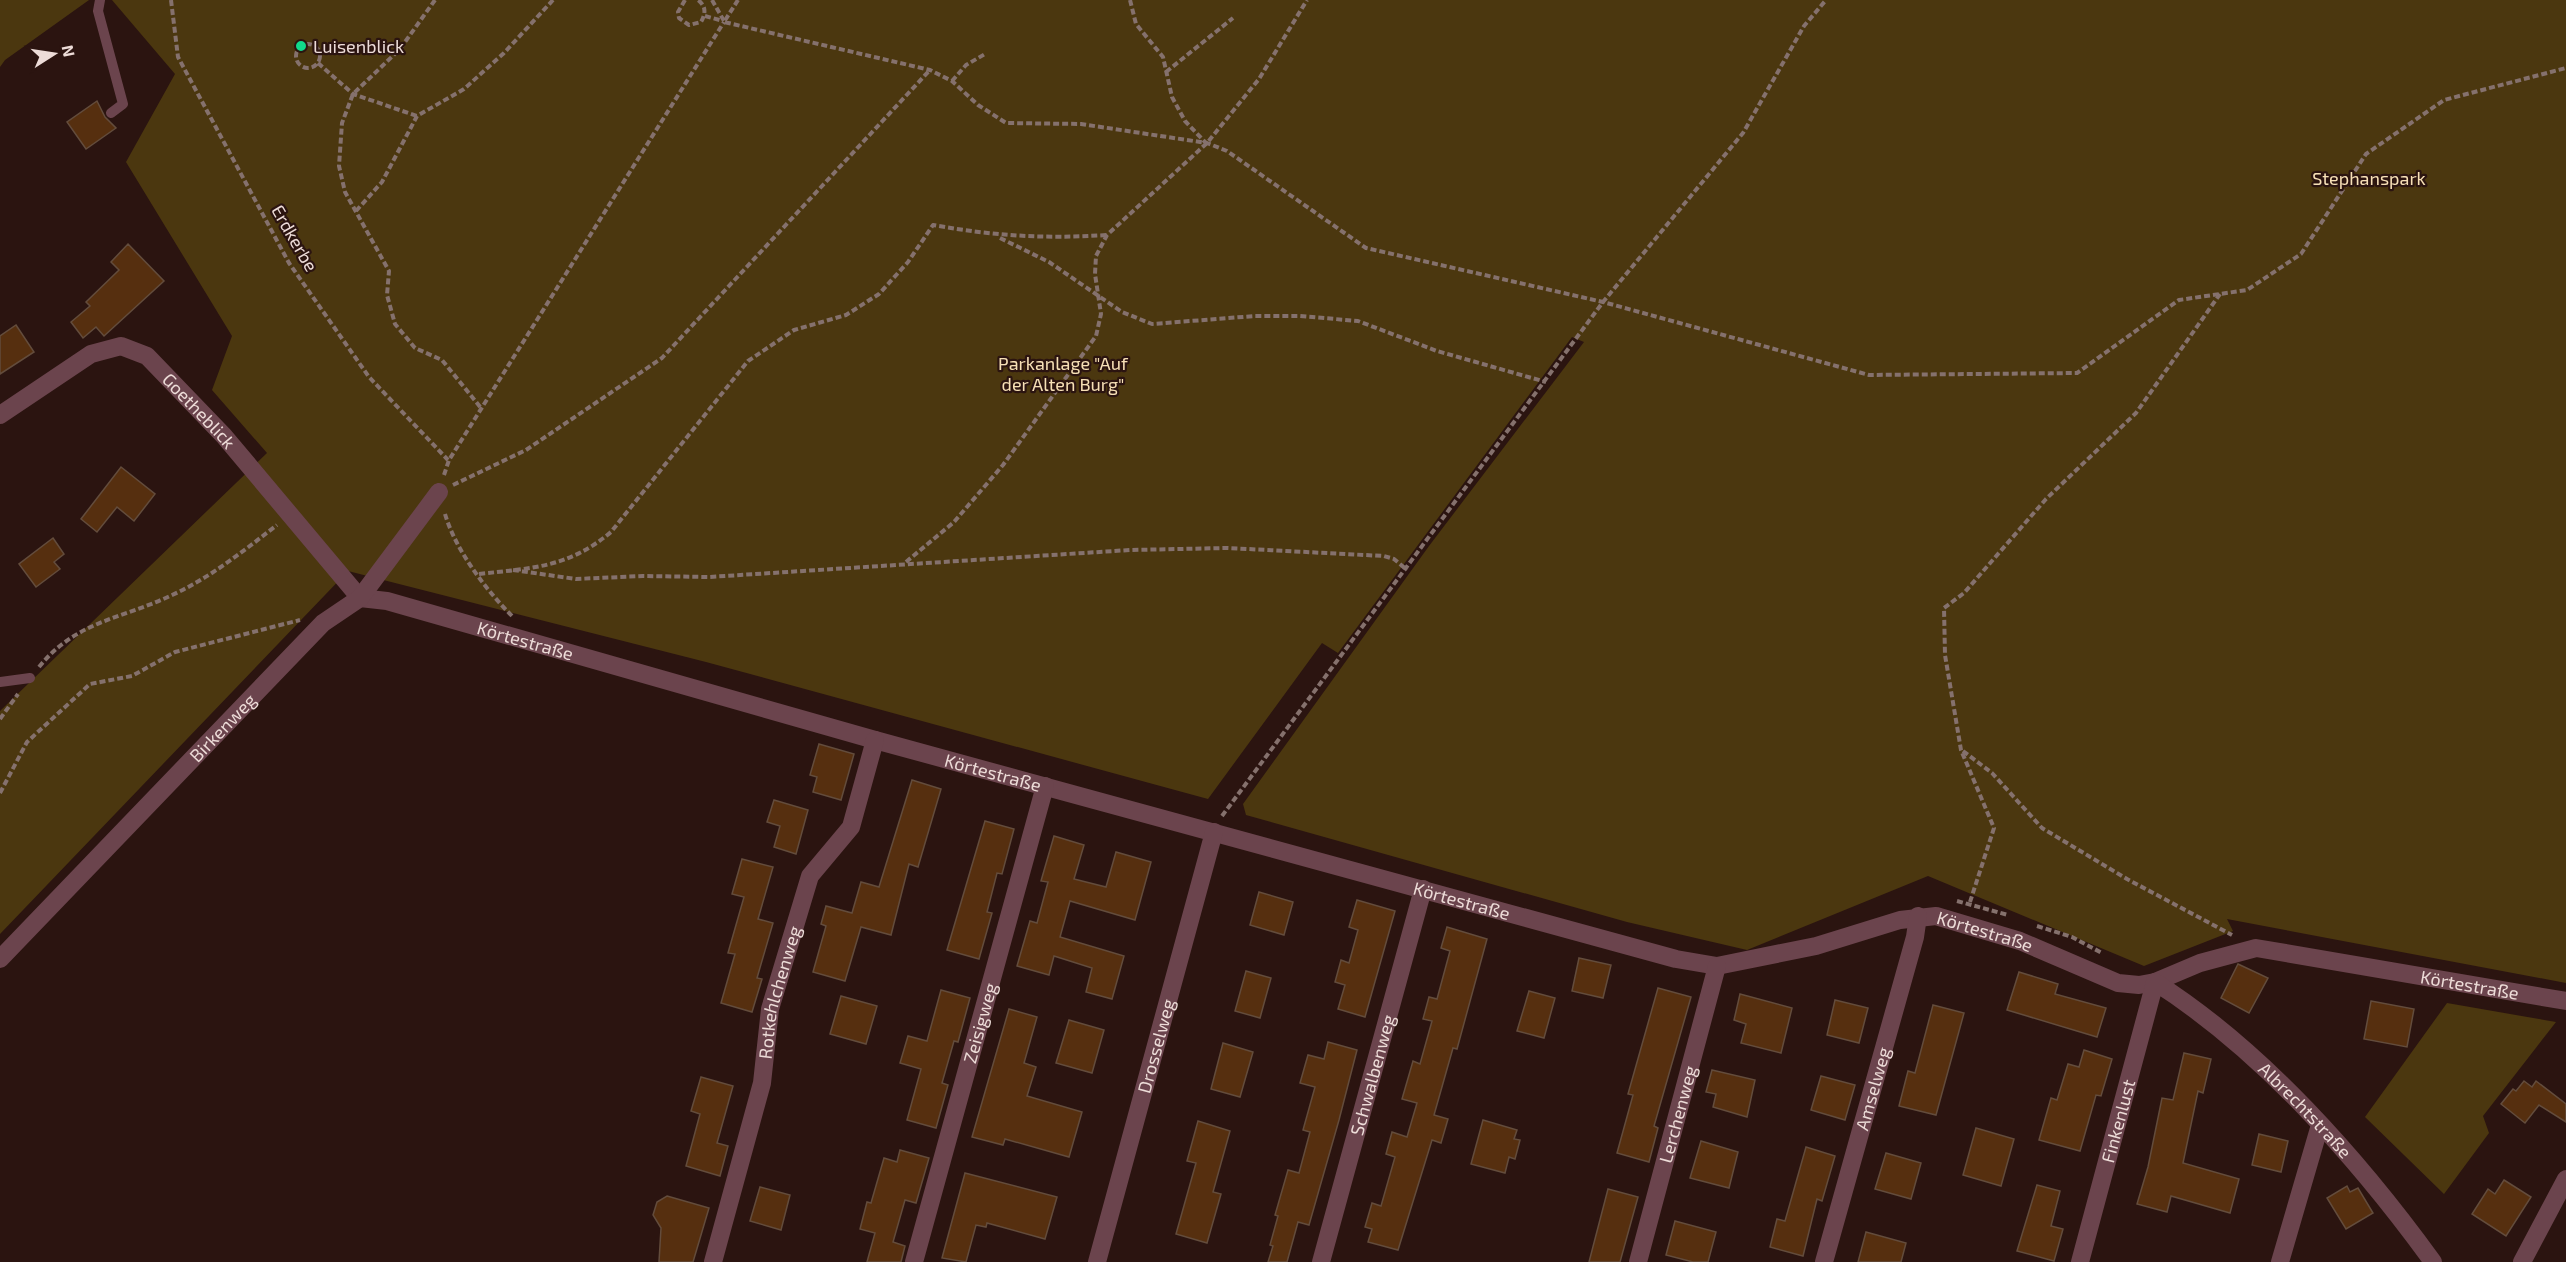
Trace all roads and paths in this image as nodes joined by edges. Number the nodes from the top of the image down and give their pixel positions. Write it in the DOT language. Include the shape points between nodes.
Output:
graph roads {
  1 [pos="100,0"];
  2 [pos="171,0"];
  3 [pos="435,0"];
  4 [pos="553,0"];
  5 [pos="685,0"];
  6 [pos="698,0"];
  7 [pos="712,0"];
  8 [pos="738,0"];
  9 [pos="1130,0"];
  10 [pos="1307,0"];
  11 [pos="1826,0"];
  12 [pos="705,16"];
  13 [pos="1233,18"];
  14 [pos="724,22"];
  15 [pos="985,54"];
  16 [pos="318,63"];
  17 [pos="2566,68"];
  18 [pos="930,70"];
  19 [pos="1166,73"];
  20 [pos="952,81"];
  21 [pos="353,94"];
  22 [pos="111,113"];
  23 [pos="417,116"];
  24 [pos="1207,143"];
  25 [pos="356,211"];
  26 [pos="1107,234"];
  27 [pos="997,236"];
  28 [pos="2220,294"];
  29 [pos="1099,296"];
  30 [pos="1603,302"];
  31 [pos="1546,382"];
  32 [pos="481,408"];
  33 [pos="0,415"];
  34 [pos="448,460"];
  35 [pos="439,492"];
  36 [pos="289,515"];
  37 [pos="906,562"];
  38 [pos="513,570"];
  39 [pos="1407,570"];
  40 [pos="479,574"];
  41 [pos="360,598"];
  42 [pos="310,617"];
  43 [pos="517,621"];
  44 [pos="30,678"];
  45 [pos="0,682"];
  46 [pos="0,719"];
  47 [pos="875,740"];
  48 [pos="1961,750"];
  49 [pos="1046,786"];
  50 [pos="0,794"];
  51 [pos="1223,815"];
  52 [pos="1235,818"];
  53 [pos="1214,832"];
  54 [pos="1423,889"];
  55 [pos="1951,900"];
  56 [pos="1970,902"];
  57 [pos="1918,916"];
  58 [pos="2011,916"];
  59 [pos="2031,923"];
  60 [pos="2256,948"];
  61 [pos="2103,954"];
  62 [pos="0,959"];
  63 [pos="1717,966"];
  64 [pos="2155,982"];
  65 [pos="2566,1001"];
  66 [pos="2320,1125"];
  67 [pos="2566,1179"];
  68 [pos="714,1262"];
  69 [pos="914,1262"];
  70 [pos="1097,1262"];
  71 [pos="1321,1262"];
  72 [pos="1638,1262"];
  73 [pos="1824,1262"];
  74 [pos="2080,1262"];
  75 [pos="2280,1262"];
  76 [pos="2433,1262"];
  77 [pos="2522,1262"];
  1 -- 22 [label="lane" via="98,11 123,104"];
  2 -- 34 [label="path, Erdkerbe" via="178,57 289,263 369,376"];
  3 -- 21 [label="path" via="400,49"];
  4 -- 23 [label="path" via="464,89"];
  5 -- 12 [label="path" via="678,12 684,23 695,25"];
  6 -- 12 [label="path"];
  7 -- 14 [label="path"];
  8 -- 14 [label="path"];
  9 -- 19 [label="path" via="1136,24 1163,57"];
  10 -- 24 [label="path" via="1259,79"];
  11 -- 30 [label="path" via="1804,26 1743,134"];
  12 -- 14 [label="path"];
  13 -- 19 [label="path"];
  14 -- 18 [label="path"];
  14 -- 32 [label="path"];
  15 -- 20 [label="path" via="966,65"];
  16 -- 16 [label="path" via="310,68 301,66 297,51 312,44 320,52"];
  16 -- 21 [label="path"];
  17 -- 28 [label="path" via="2445,100 2366,154 2301,254 2247,290"];
  18 -- 20 [label="path"];
  18 -- 35 [label="path" via="662,358 526,450"];
  19 -- 24 [label="path" via="1172,97 1185,121"];
  20 -- 24 [label="path" via="1006,123 1081,124"];
  21 -- 23 [label="path"];
  21 -- 25 [label="path" via="342,123 339,166 345,192"];
  23 -- 25 [label="path" via="382,182"];
  24 -- 26 [label="path"];
  24 -- 30 [label="path" via="1227,151 1366,248"];
  25 -- 32 [label="path" via="388,271 387,295 394,324 415,348 442,360"];
  26 -- 27 [label="path" via="1058,238"];
  26 -- 29 [label="path" via="1095,256"];
  27 -- 29 [label="path" via="1049,262"];
  27 -- 38 [label="path" via="933,225 908,262 879,294 846,315 794,330 748,361 611,532 590,549 549,565"];
  28 -- 30 [label="path" via="2179,300 2077,373 2019,374 1869,375"];
  28 -- 48 [label="path" via="2136,412 2046,499 1964,593 1944,608 1945,655"];
  29 -- 31 [label="path" via="1122,312 1152,324 1255,316 1358,321 1437,351"];
  29 -- 37 [label="path" via="1101,314 1096,336 1054,397 1004,465 954,522"];
  30 -- 31 [label="path"];
  31 -- 39 [label="path"];
  32 -- 34 [label="path"];
  33 -- 36 [label="street, Goetheblick" via="91,354 121,345 147,356 224,436"];
  34 -- 35 [label="path"];
  35 -- 40 [label="path" via="450,531"];
  35 -- 41 [label="street, Birkenweg"];
  36 -- 41 [label="street, Goetheblick"];
  36 -- 44 [label="path" via="216,573 169,597 81,630"];
  37 -- 38 [label="path" via="798,573 576,579"];
  37 -- 39 [label="path" via="1228,548 1384,556"];
  38 -- 40 [label="path"];
  39 -- 51 [label="path"];
  40 -- 43 [label="path"];
  41 -- 47 [label="street, Körtestraße" via="398,604"];
  41 -- 62 [label="street, Birkenweg" via="323,624"];
  42 -- 50 [label="path" via="175,652 132,676 90,684 27,742"];
  44 -- 45 [label="lane"];
  44 -- 46 [label="path"];
  47 -- 49 [label="street, Körtestraße"];
  47 -- 68 [label="street, Rotkehlchenweg" via="851,827 810,876 770,1009 762,1083"];
  48 -- 56 [label="path" via="1994,828"];
  48 -- 60 [label="path" via="1992,774 2042,828"];
  49 -- 53 [label="street, Körtestraße"];
  49 -- 69 [label="street, Zeisigweg"];
  51 -- 52 [label="path"];
  51 -- 53 [label="path"];
  53 -- 54 [label="street, Körtestraße"];
  53 -- 70 [label="street, Drosselweg"];
  54 -- 63 [label="street, Körtestraße" via="1676,959"];
  54 -- 71 [label="street, Schwalbenweg"];
  55 -- 56 [label="path"];
  56 -- 58 [label="path"];
  57 -- 63 [label="street, Körtestraße" via="1816,945"];
  57 -- 64 [label="street, Körtestraße" via="1959,921 2020,941 2118,983"];
  57 -- 73 [label="street, Amselweg" via="1916,937"];
  59 -- 61 [label="path" via="2072,937"];
  60 -- 64 [label="street, Körtestraße" via="2200,963"];
  60 -- 65 [label="street, Körtestraße"];
  63 -- 72 [label="street, Lerchenweg"];
  64 -- 66 [label="street, Albrechtstraße" via="2188,1003 2256,1061"];
  64 -- 74 [label="street, Finkenlust"];
  66 -- 75 [label="street"];
  66 -- 76 [label="street, Albrechtstraße" via="2388,1199"];
  67 -- 77 [label="street"];
}
